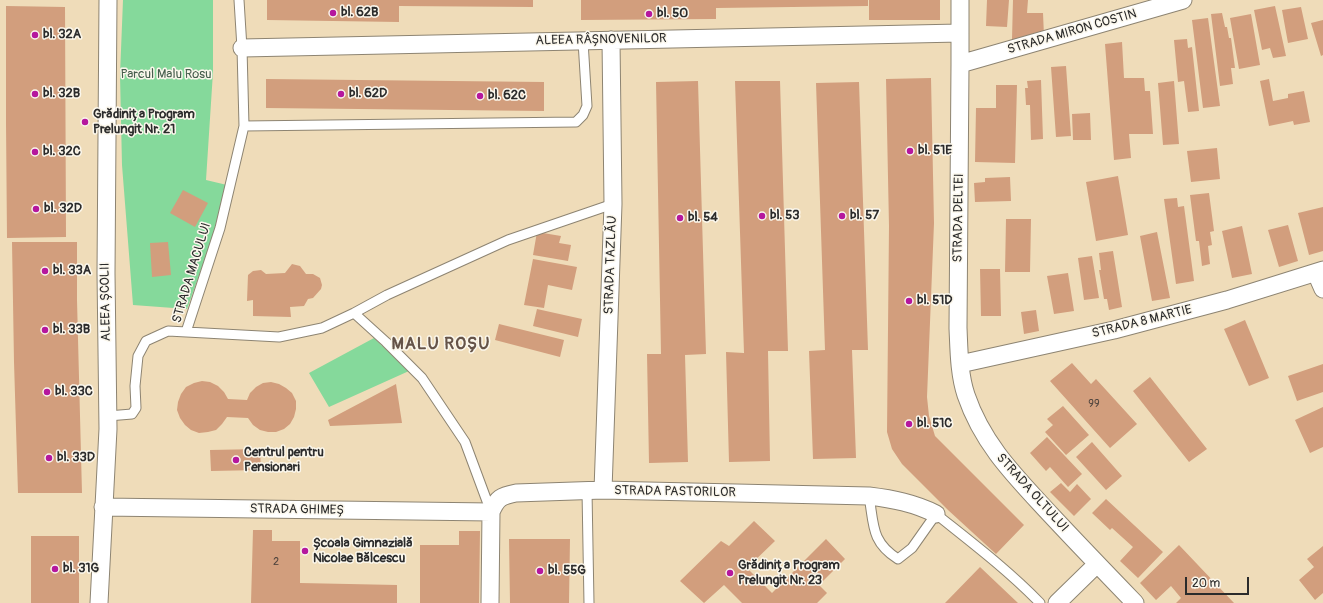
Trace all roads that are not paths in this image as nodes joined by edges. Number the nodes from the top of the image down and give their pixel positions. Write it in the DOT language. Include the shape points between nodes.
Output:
graph roads {
  1 [pos="108,0"];
  2 [pos="239,0"];
  3 [pos="960,0"];
  4 [pos="1183,0"];
  5 [pos="960,33"];
  6 [pos="611,40"];
  7 [pos="583,41"];
  8 [pos="242,48"];
  9 [pos="960,64"];
  10 [pos="244,126"];
  11 [pos="613,204"];
  12 [pos="1319,272"];
  13 [pos="1323,289"];
  14 [pos="354,313"];
  15 [pos="186,332"];
  16 [pos="960,364"];
  17 [pos="108,416"];
  18 [pos="595,491"];
  19 [pos="869,496"];
  20 [pos="103,507"];
  21 [pos="491,512"];
  22 [pos="936,514"];
  23 [pos="1097,564"];
  24 [pos="99,603"];
  25 [pos="490,603"];
  26 [pos="589,603"];
  27 [pos="1040,603"];
  28 [pos="1057,603"];
  29 [pos="1135,603"];
  1 -- 17 [label="street, ALEEA ȘCOLII"];
  2 -- 8 [label="lane, STRADA MACULUI"];
  3 -- 5 [label="street, STRADA DELTEI"];
  4 -- 9 [label="street, STRADA MIRON COSTIN"];
  5 -- 6 [label="street, ALEEA RÂȘNOVENILOR"];
  5 -- 9 [label="street, STRADA DELTEI"];
  6 -- 7 [label="street, ALEEA RÂȘNOVENILOR"];
  6 -- 11 [label="street, STRADA TAZLĂU"];
  7 -- 8 [label="street, ALEEA RÂȘNOVENILOR"];
  7 -- 10 [label="lane" via="587,106 576,122"];
  8 -- 10 [label="lane, STRADA MACULUI"];
  9 -- 16 [label="street, STRADA DELTEI"];
  10 -- 15 [label="lane, STRADA MACULUI" via="220,228"];
  11 -- 14 [label="lane, STRADA MACULUI" via="508,240 387,295"];
  11 -- 18 [label="street, STRADA TAZLĂU"];
  12 -- 13 [label="street"];
  12 -- 16 [label="street, STRADA 8 MARTIE" via="1114,330"];
  14 -- 15 [label="lane, STRADA MACULUI" via="322,328 279,336"];
  14 -- 21 [label="lane" via="422,378 465,442"];
  15 -- 17 [label="lane" via="168,331 146,341 138,356 136,408 132,414"];
  16 -- 23 [label="street, STRADA OLTULUI" via="965,393 978,424 998,456"];
  17 -- 20 [label="street, ALEEA ȘCOLII"];
  18 -- 19 [label="street, STRADA PASTORILOR"];
  18 -- 21 [label="street, STRADA PASTORILOR" via="504,495 495,502"];
  18 -- 26 [label="lane"];
  19 -- 22 [label="street, STRADA PASTORILOR" via="898,500"];
  19 -- 22 [label="lane" via="875,535 889,554 898,560 912,548"];
  20 -- 21 [label="street, STRADA GHIMEȘ"];
  20 -- 24 [label="street, ALEEA ȘCOLII"];
  21 -- 25 [label="street"];
  22 -- 27 [label="lane, STRADA PASTORILOR"];
  23 -- 28 [label="street"];
  23 -- 29 [label="street, STRADA OLTULUI"];
}
